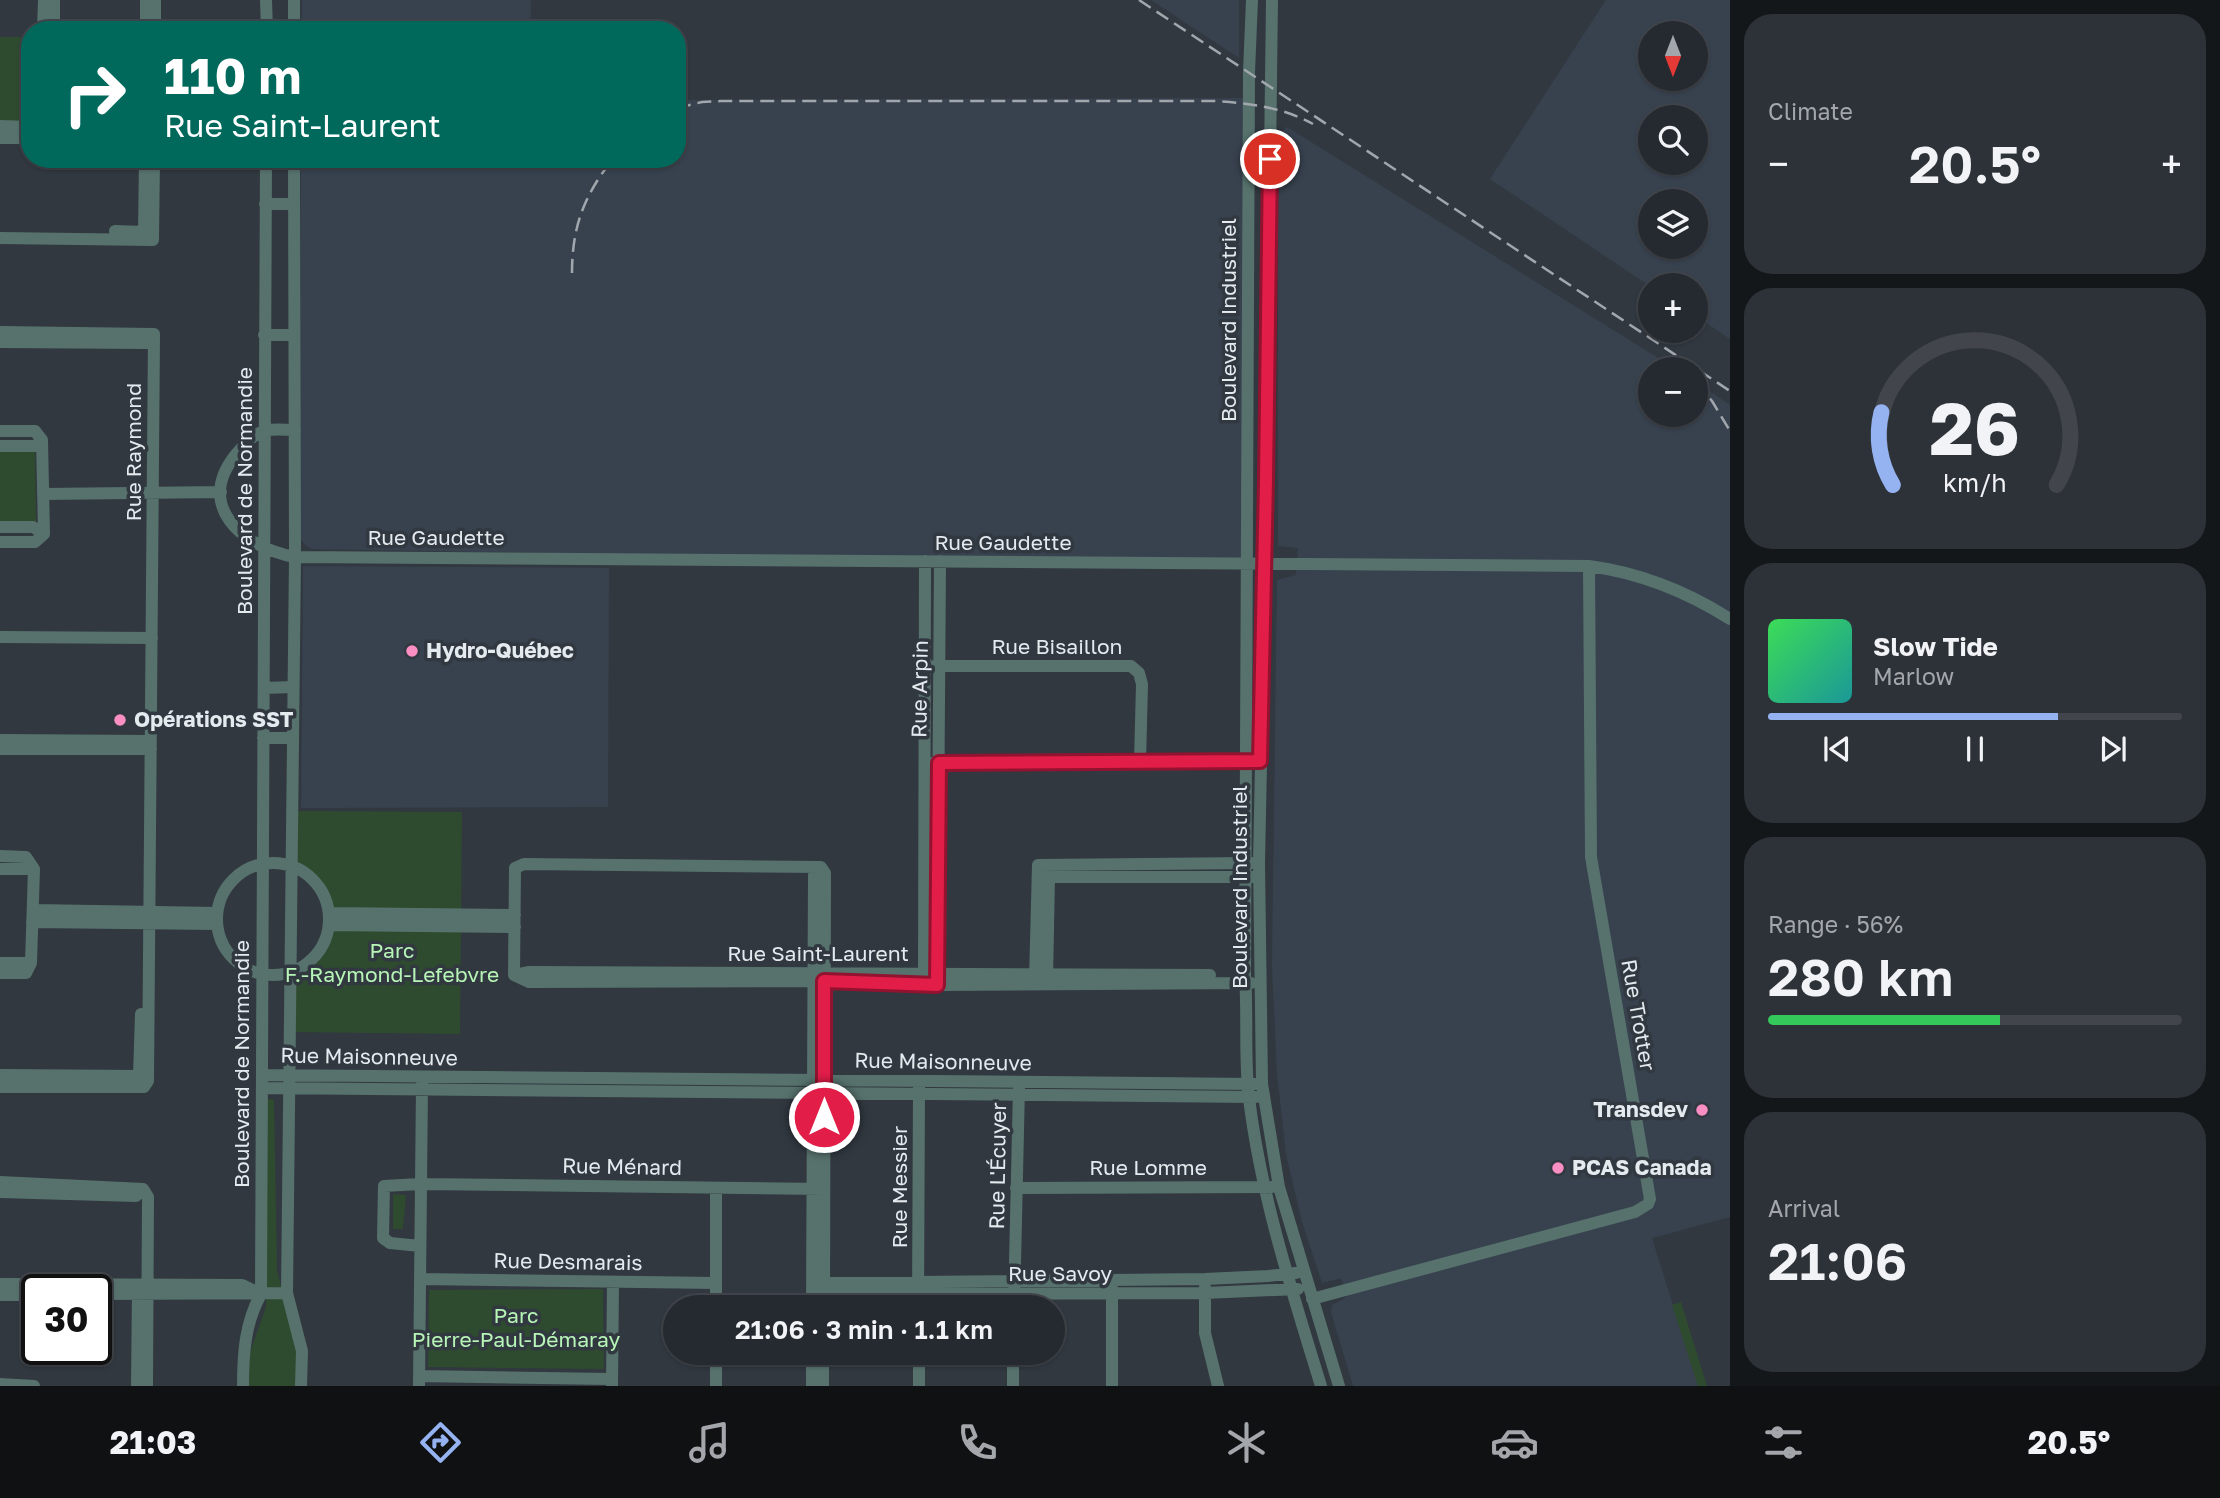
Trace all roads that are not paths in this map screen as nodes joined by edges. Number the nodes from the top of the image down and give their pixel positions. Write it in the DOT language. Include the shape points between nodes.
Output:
graph roads {
  1 [pos="44,0"];
  2 [pos="54,0"];
  3 [pos="146,0"];
  4 [pos="156,0"];
  5 [pos="266,0"];
  6 [pos="294,0"];
  7 [pos="1252,0"];
  8 [pos="1272,0"];
  9 [pos="43,21"];
  10 [pos="54,21"];
  11 [pos="146,21"];
  12 [pos="155,21"];
  13 [pos="267,21"];
  14 [pos="294,21"];
  15 [pos="0,126"];
  16 [pos="21,127"];
  17 [pos="0,138"];
  18 [pos="21,138"];
  19 [pos="145,168"];
  20 [pos="153,168"];
  21 [pos="266,168"];
  22 [pos="294,168"];
  23 [pos="265,204"];
  24 [pos="294,204"];
  25 [pos="0,230"];
  26 [pos="45,235"];
  27 [pos="149,236"];
  28 [pos="0,238"];
  29 [pos="1250,258"];
  30 [pos="1269,262"];
  31 [pos="0,332"];
  32 [pos="264,335"];
  33 [pos="293,335"];
  34 [pos="46,337"];
  35 [pos="0,342"];
  36 [pos="1249,367"];
  37 [pos="1268,372"];
  38 [pos="1248,429"];
  39 [pos="266,430"];
  40 [pos="295,430"];
  41 [pos="0,431"];
  42 [pos="1267,431"];
  43 [pos="42,440"];
  44 [pos="0,446"];
  45 [pos="220,488"];
  46 [pos="149,489"];
  47 [pos="43,490"];
  48 [pos="0,527"];
  49 [pos="44,534"];
  50 [pos="0,542"];
  51 [pos="265,549"];
  52 [pos="295,556"];
  53 [pos="925,561"];
  54 [pos="940,561"];
  55 [pos="1247,564"];
  56 [pos="1265,564"];
  57 [pos="1589,566"];
  58 [pos="1730,619"];
  59 [pos="0,637"];
  60 [pos="48,641"];
  61 [pos="148,641"];
  62 [pos="0,645"];
  63 [pos="925,666"];
  64 [pos="939,666"];
  65 [pos="293,687"];
  66 [pos="264,688"];
  67 [pos="263,738"];
  68 [pos="293,738"];
  69 [pos="0,740"];
  70 [pos="50,745"];
  71 [pos="147,745"];
  72 [pos="0,749"];
  73 [pos="1246,761"];
  74 [pos="1260,761"];
  75 [pos="1140,762"];
  76 [pos="924,763"];
  77 [pos="939,763"];
  78 [pos="0,856"];
  79 [pos="1252,863"];
  80 [pos="261,864"];
  81 [pos="1038,865"];
  82 [pos="291,866"];
  83 [pos="0,869"];
  84 [pos="34,869"];
  85 [pos="1132,871"];
  86 [pos="1049,877"];
  87 [pos="1252,877"];
  88 [pos="33,916"];
  89 [pos="146,917"];
  90 [pos="217,918"];
  91 [pos="329,919"];
  92 [pos="515,921"];
  93 [pos="0,963"];
  94 [pos="28,968"];
  95 [pos="0,973"];
  96 [pos="290,973"];
  97 [pos="261,974"];
  98 [pos="819,977"];
  99 [pos="930,979"];
  100 [pos="1245,979"];
  101 [pos="1259,979"];
  102 [pos="1041,980"];
  103 [pos="0,1075"];
  104 [pos="141,1082"];
  105 [pos="263,1082"];
  106 [pos="291,1082"];
  107 [pos="422,1083"];
  108 [pos="0,1087"];
  109 [pos="819,1087"];
  110 [pos="919,1087"];
  111 [pos="1019,1088"];
  112 [pos="1248,1090"];
  113 [pos="1263,1090"];
  114 [pos="0,1182"];
  115 [pos="420,1184"];
  116 [pos="1264,1187"];
  117 [pos="1279,1187"];
  118 [pos="716,1188"];
  119 [pos="1016,1188"];
  120 [pos="818,1189"];
  121 [pos="0,1192"];
  122 [pos="140,1192"];
  123 [pos="419,1246"];
  124 [pos="1303,1271"];
  125 [pos="1288,1274"];
  126 [pos="420,1279"];
  127 [pos="1205,1279"];
  128 [pos="613,1282"];
  129 [pos="716,1283"];
  130 [pos="0,1284"];
  131 [pos="1112,1287"];
  132 [pos="143,1290"];
  133 [pos="1292,1290"];
  134 [pos="112,1293"];
  135 [pos="287,1293"];
  136 [pos="1205,1293"];
  137 [pos="1310,1293"];
  138 [pos="0,1294"];
  139 [pos="21,1294"];
  140 [pos="261,1294"];
  141 [pos="918,1294"];
  142 [pos="1014,1294"];
  143 [pos="716,1295"];
  144 [pos="818,1295"];
  145 [pos="716,1365"];
  146 [pos="812,1365"];
  147 [pos="823,1365"];
  148 [pos="919,1365"];
  149 [pos="1013,1365"];
  150 [pos="419,1381"];
  151 [pos="514,1382"];
  152 [pos="612,1382"];
  153 [pos="0,1384"];
  154 [pos="34,1386"];
  155 [pos="137,1386"];
  156 [pos="147,1386"];
  157 [pos="243,1386"];
  158 [pos="301,1386"];
  159 [pos="716,1386"];
  160 [pos="812,1386"];
  161 [pos="823,1386"];
  162 [pos="919,1386"];
  163 [pos="1013,1386"];
  164 [pos="1112,1386"];
  165 [pos="1218,1386"];
  166 [pos="1321,1386"];
  167 [pos="1339,1386"];
  1 -- 9 [label="street"];
  2 -- 10 [label="street"];
  3 -- 11 [label="street"];
  4 -- 12 [label="street"];
  5 -- 13 [label="street"];
  6 -- 14 [label="street"];
  7 -- 29 [label="street, Boulevard Industriel"];
  8 -- 30 [label="street, Boulevard Industriel"];
  15 -- 16 [label="street"];
  17 -- 18 [label="street"];
  19 -- 27 [label="street"];
  20 -- 27 [label="street"];
  21 -- 23 [label="street, Boulevard de Normandie"];
  22 -- 24 [label="street"];
  23 -- 24 [label="street"];
  23 -- 32 [label="street, Boulevard de Normandie"];
  24 -- 33 [label="street"];
  25 -- 26 [label="street"];
  26 -- 27 [label="street"];
  26 -- 28 [label="street"];
  29 -- 30 [label="street"];
  29 -- 36 [label="street, Boulevard Industriel"];
  30 -- 37 [label="street, Boulevard Industriel"];
  31 -- 34 [label="street, Rue Raymond"];
  32 -- 33 [label="street"];
  32 -- 39 [label="street, Boulevard de Normandie"];
  33 -- 40 [label="street"];
  34 -- 35 [label="street, Rue Raymond"];
  34 -- 46 [label="street, Rue Raymond" via="150,339"];
  36 -- 37 [label="street"];
  36 -- 38 [label="street, Boulevard Industriel"];
  37 -- 42 [label="street, Boulevard Industriel"];
  38 -- 42 [label="street"];
  38 -- 55 [label="street, Boulevard Industriel"];
  39 -- 40 [label="street"];
  39 -- 45 [label="street" via="250,439 226,466"];
  39 -- 51 [label="street, Boulevard de Normandie"];
  40 -- 52 [label="street"];
  41 -- 43 [label="street" via="35,431"];
  42 -- 56 [label="street, Boulevard Industriel"];
  43 -- 44 [label="street" via="34,446"];
  43 -- 47 [label="street"];
  45 -- 46 [label="street"];
  45 -- 51 [label="street" via="234,527"];
  46 -- 47 [label="street"];
  46 -- 61 [label="street, Rue Raymond"];
  47 -- 49 [label="street"];
  48 -- 49 [label="street" via="33,527"];
  49 -- 50 [label="street" via="35,542"];
  51 -- 52 [label="street, Rue Gaudette"];
  51 -- 66 [label="street, Boulevard de Normandie"];
  52 -- 53 [label="street, Rue Gaudette"];
  52 -- 65 [label="street"];
  53 -- 54 [label="street, Rue Gaudette"];
  53 -- 63 [label="street, Rue Arpin"];
  54 -- 55 [label="street, Rue Gaudette"];
  54 -- 64 [label="street, Rue Arpin"];
  55 -- 56 [label="street, Rue Gaudette"];
  55 -- 73 [label="street, Boulevard Industriel"];
  56 -- 57 [label="street, Rue Gaudette"];
  56 -- 74 [label="street, Boulevard Industriel"];
  57 -- 58 [label="street, Rue Gaudette" via="1622,570 1661,583"];
  57 -- 137 [label="street, Rue Trotter" via="1591,858 1650,1199 1635,1212"];
  59 -- 60 [label="street"];
  60 -- 61 [label="street"];
  60 -- 62 [label="street"];
  61 -- 71 [label="street, Rue Raymond"];
  63 -- 64 [label="street, Rue Bisaillon"];
  63 -- 76 [label="street, Rue Arpin"];
  64 -- 75 [label="street, Rue Bisaillon" via="1131,666 1142,684"];
  64 -- 77 [label="street, Rue Arpin"];
  65 -- 66 [label="street"];
  65 -- 68 [label="street"];
  66 -- 67 [label="street, Boulevard de Normandie"];
  67 -- 68 [label="street"];
  67 -- 80 [label="street, Boulevard de Normandie"];
  68 -- 82 [label="street"];
  69 -- 70 [label="street"];
  70 -- 71 [label="street"];
  70 -- 72 [label="street"];
  71 -- 89 [label="street, Rue Raymond"];
  73 -- 74 [label="street"];
  73 -- 75 [label="street"];
  73 -- 79 [label="street, Boulevard Industriel"];
  74 -- 79 [label="street, Boulevard Industriel"];
  75 -- 77 [label="street"];
  76 -- 77 [label="street"];
  76 -- 99 [label="street, Rue Arpin"];
  77 -- 99 [label="street, Rue Arpin"];
  78 -- 84 [label="street" via="26,857"];
  79 -- 85 [label="street"];
  79 -- 87 [label="street, Boulevard Industriel"];
  80 -- 82 [label="street"];
  80 -- 90 [label="street" via="233,880 220,900"];
  80 -- 97 [label="street, Boulevard de Normandie"];
  81 -- 85 [label="street"];
  81 -- 86 [label="street"];
  81 -- 102 [label="street"];
  82 -- 91 [label="street" via="317,884"];
  82 -- 96 [label="street"];
  83 -- 84 [label="street"];
  84 -- 88 [label="street"];
  85 -- 86 [label="street"];
  85 -- 87 [label="street"];
  86 -- 102 [label="street"];
  87 -- 100 [label="street, Boulevard Industriel"];
  87 -- 101 [label="street, Boulevard Industriel"];
  88 -- 89 [label="street"];
  88 -- 94 [label="street"];
  89 -- 90 [label="street"];
  89 -- 104 [label="street, Rue Raymond" via="148,1081"];
  90 -- 97 [label="street" via="227,952 243,967"];
  91 -- 92 [label="street"];
  91 -- 96 [label="street" via="317,955"];
  92 -- 98 [label="street, Rue Saint-Laurent" via="514,975 528,982"];
  92 -- 98 [label="street, Rue Saint-Laurent" via="520,866 820,871"];
  93 -- 94 [label="street"];
  94 -- 95 [label="street"];
  96 -- 97 [label="street"];
  96 -- 106 [label="street"];
  97 -- 105 [label="street, Boulevard de Normandie"];
  98 -- 99 [label="street, Rue Saint-Laurent"];
  98 -- 109 [label="street"];
  99 -- 102 [label="street, Rue Saint-Laurent"];
  100 -- 101 [label="street, Rue Saint-Laurent"];
  100 -- 102 [label="street, Rue Saint-Laurent"];
  100 -- 112 [label="street, Boulevard Industriel"];
  101 -- 113 [label="street, Boulevard Industriel"];
  103 -- 104 [label="street"];
  104 -- 108 [label="street"];
  105 -- 106 [label="street, Rue Maisonneuve"];
  105 -- 140 [label="street, Boulevard de Normandie"];
  106 -- 107 [label="street, Rue Maisonneuve"];
  106 -- 135 [label="street"];
  107 -- 109 [label="street, Rue Maisonneuve"];
  107 -- 115 [label="street"];
  109 -- 110 [label="street, Rue Maisonneuve"];
  109 -- 120 [label="street"];
  110 -- 111 [label="street, Rue Maisonneuve"];
  110 -- 141 [label="street, Rue Messier"];
  111 -- 112 [label="street, Rue Maisonneuve"];
  111 -- 119 [label="street, Rue L'Écuyer"];
  112 -- 113 [label="street, Rue Maisonneuve"];
  112 -- 116 [label="street, Boulevard Industriel"];
  113 -- 117 [label="street, Boulevard Industriel"];
  114 -- 122 [label="street"];
  115 -- 118 [label="street, Rue Ménard"];
  115 -- 123 [label="street"];
  115 -- 123 [label="street, Rue Ménard" via="384,1186 383,1238"];
  116 -- 117 [label="street, Rue Lomme"];
  116 -- 119 [label="street, Rue Lomme"];
  116 -- 125 [label="street, Boulevard Industriel"];
  117 -- 124 [label="street, Boulevard Industriel"];
  118 -- 120 [label="street, Rue Ménard"];
  118 -- 129 [label="street"];
  119 -- 142 [label="street, Rue L'Écuyer"];
  120 -- 144 [label="street"];
  121 -- 122 [label="street"];
  122 -- 132 [label="street" via="148,1197"];
  123 -- 126 [label="street"];
  124 -- 125 [label="street, Rue Savoy"];
  124 -- 137 [label="street, Boulevard Industriel"];
  125 -- 127 [label="street, Rue Savoy"];
  125 -- 133 [label="street, Boulevard Industriel"];
  126 -- 128 [label="street, Rue Desmarais"];
  126 -- 150 [label="street"];
  127 -- 131 [label="street, Rue Savoy"];
  127 -- 136 [label="street"];
  128 -- 129 [label="street, Rue Desmarais"];
  128 -- 152 [label="street"];
  129 -- 143 [label="street"];
  130 -- 132 [label="street"];
  131 -- 136 [label="street, Rue Savoy"];
  131 -- 142 [label="street, Rue Savoy"];
  131 -- 164 [label="street"];
  132 -- 134 [label="street"];
  132 -- 140 [label="street"];
  132 -- 155 [label="street"];
  132 -- 156 [label="street"];
  133 -- 136 [label="street, Rue Savoy"];
  133 -- 137 [label="street, Rue Savoy"];
  133 -- 166 [label="street, Boulevard Industriel"];
  135 -- 140 [label="street"];
  135 -- 158 [label="street" via="302,1351"];
  136 -- 165 [label="street" via="1205,1333"];
  137 -- 167 [label="street, Boulevard Industriel"];
  138 -- 139 [label="street"];
  140 -- 157 [label="street, Boulevard de Normandie" via="246,1330"];
  141 -- 142 [label="street, Rue Savoy"];
  141 -- 144 [label="street, Rue Savoy"];
  145 -- 159 [label="street"];
  146 -- 160 [label="street"];
  147 -- 161 [label="street"];
  148 -- 162 [label="street"];
  149 -- 163 [label="street"];
  150 -- 151 [label="street"];
  151 -- 152 [label="street"];
  153 -- 154 [label="street"];
}
